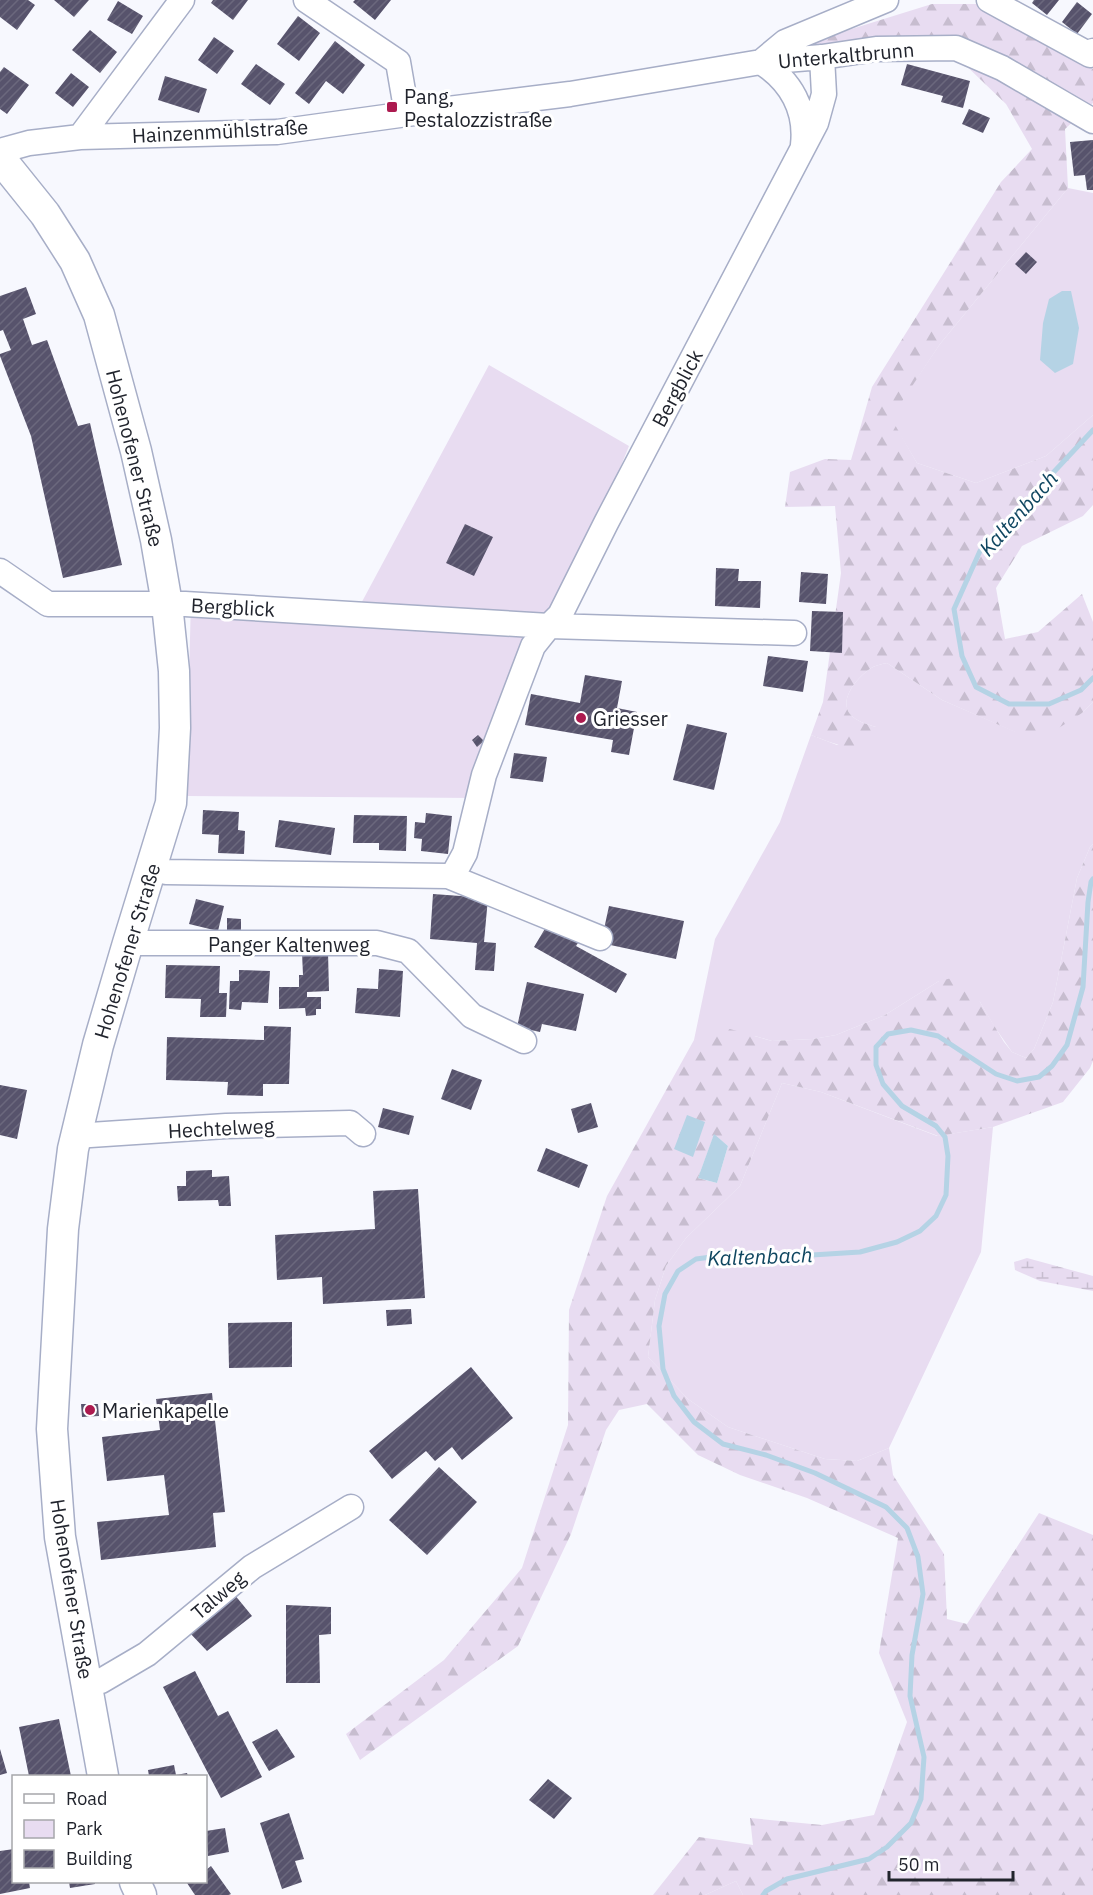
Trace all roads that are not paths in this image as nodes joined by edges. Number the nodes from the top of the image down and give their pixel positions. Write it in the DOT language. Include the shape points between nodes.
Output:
graph roads {
  1 [pos="182,0"];
  2 [pos="306,0"];
  3 [pos="886,0"];
  4 [pos="989,0"];
  5 [pos="1093,51"];
  6 [pos="822,57"];
  7 [pos="761,62"];
  8 [pos="407,114"];
  9 [pos="1093,121"];
  10 [pos="80,137"];
  11 [pos="803,147"];
  12 [pos="0,151"];
  13 [pos="0,158"];
  14 [pos="0,571"];
  15 [pos="167,604"];
  16 [pos="549,626"];
  17 [pos="794,633"];
  18 [pos="152,868"];
  19 [pos="452,877"];
  20 [pos="600,938"];
  21 [pos="128,943"];
  22 [pos="524,1041"];
  23 [pos="363,1134"];
  24 [pos="75,1136"];
  25 [pos="351,1507"];
  26 [pos="87,1685"];
  27 [pos="103,1775"];
  1 -- 10 [label="street"];
  2 -- 8 [label="street" via="398,62"];
  3 -- 7 [label="street" via="785,42"];
  4 -- 5 [label="street" via="1090,55"];
  6 -- 7 [label="street, Unterkaltbrunn"];
  6 -- 9 [label="street, Unterkaltbrunn" via="876,49 956,48 1002,68"];
  6 -- 11 [label="street, Bergblick" via="821,109"];
  7 -- 8 [label="street, Hainzenmühlstraße" via="570,94"];
  7 -- 11 [label="street, Bergblick" via="782,79 798,103 805,131"];
  8 -- 10 [label="street, Hainzenmühlstraße" via="277,132"];
  10 -- 12 [label="street, Hainzenmühlstraße"];
  11 -- 16 [label="street, Bergblick" via="560,615"];
  13 -- 15 [label="main road, Hohenofener Straße" via="45,214 75,261 99,315 136,451"];
  14 -- 15 [label="street, Bergblick" via="48,604"];
  15 -- 16 [label="street, Bergblick"];
  15 -- 18 [label="main road, Hohenofener Straße" via="174,671 174,764 171,803"];
  16 -- 17 [label="street, Bergblick"];
  16 -- 19 [label="street, Bergblick" via="533,646 484,776 465,853"];
  18 -- 19 [label="street" via="166,872"];
  18 -- 21 [label="main road, Hohenofener Straße"];
  19 -- 20 [label="street"];
  21 -- 22 [label="street, Panger Kaltenweg" via="378,944 408,951 472,1016"];
  21 -- 24 [label="main road, Hohenofener Straße"];
  23 -- 24 [label="street, Hechtelweg" via="350,1123"];
  24 -- 26 [label="main road, Hohenofener Straße" via="63,1230 52,1429 60,1537"];
  25 -- 26 [label="street, Talweg" via="252,1567 147,1654"];
  26 -- 27 [label="main road, Hohenofener Straße"];
}
